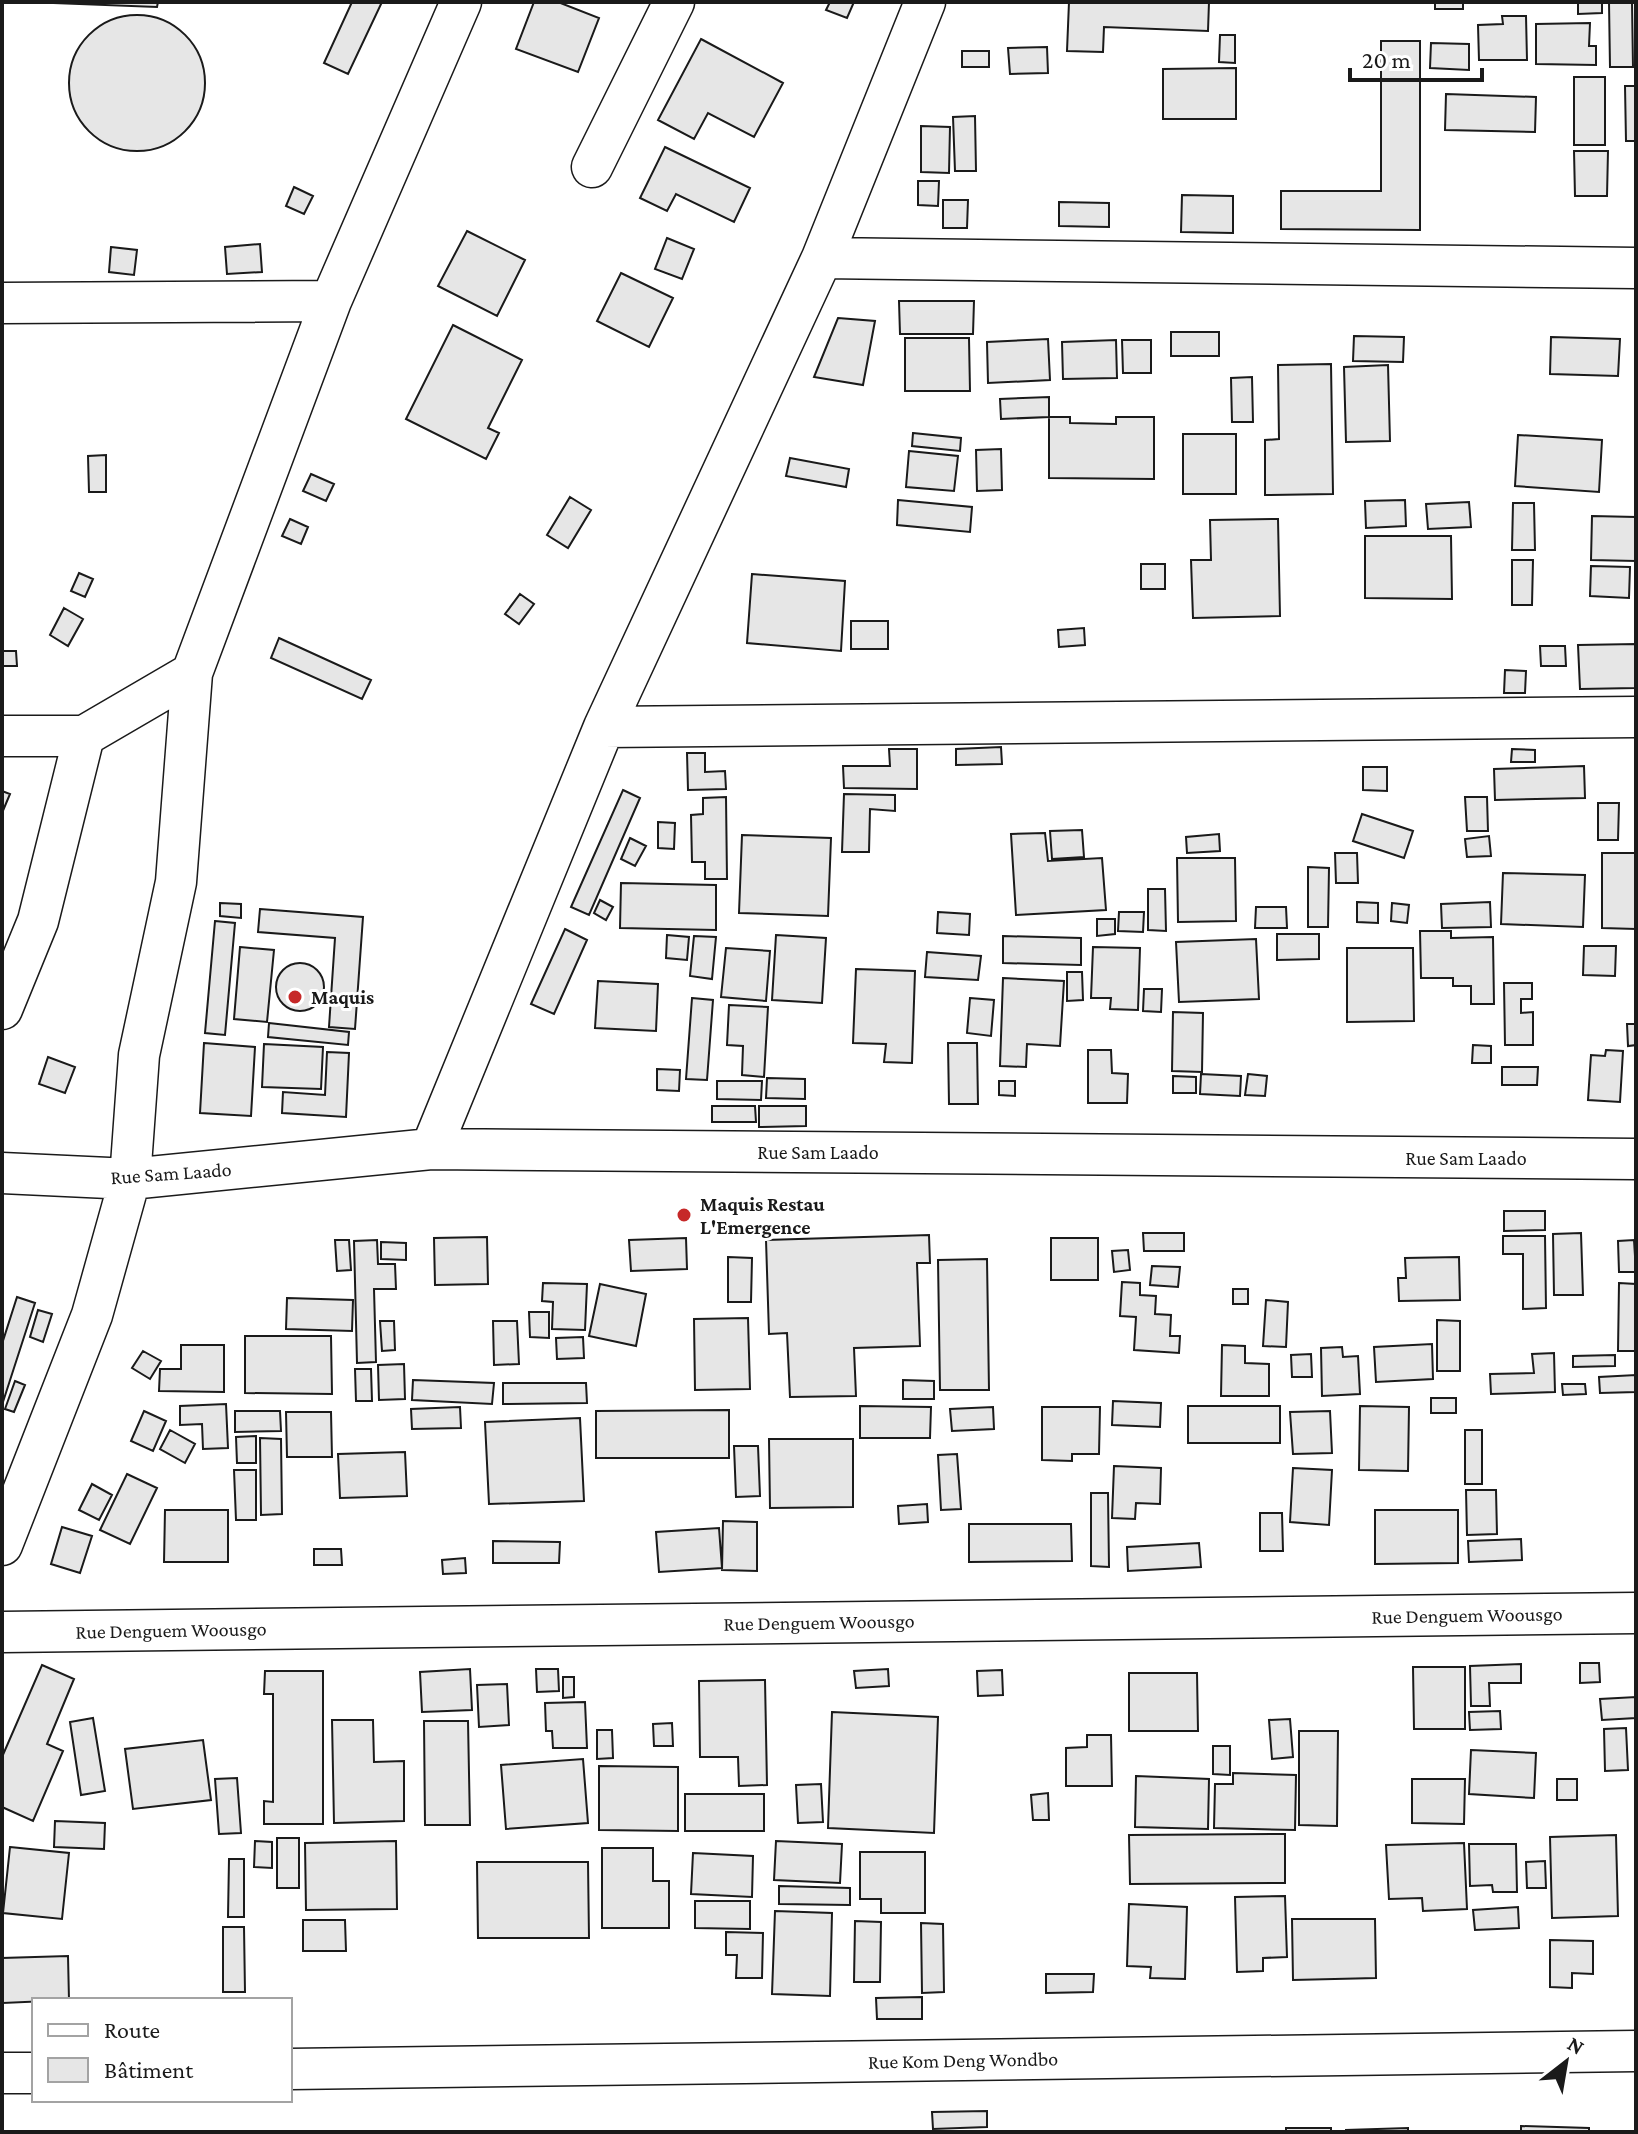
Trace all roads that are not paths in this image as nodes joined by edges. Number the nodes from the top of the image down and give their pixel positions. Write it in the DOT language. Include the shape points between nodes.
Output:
graph roads {
  1 [pos="461,2"];
  2 [pos="674,2"];
  3 [pos="925,2"];
  4 [pos="592,167"];
  5 [pos="822,258"];
  6 [pos="1636,268"];
  7 [pos="331,301"];
  8 [pos="2,303"];
  9 [pos="192,673"];
  10 [pos="1636,717"];
  11 [pos="604,727"];
  12 [pos="2,736"];
  13 [pos="84,736"];
  14 [pos="2,1009"];
  15 [pos="431,1149"];
  16 [pos="1636,1159"];
  17 [pos="2,1173"];
  18 [pos="130,1179"];
  19 [pos="2,1545"];
  20 [pos="1636,1613"];
  21 [pos="2,1632"];
  22 [pos="1636,2051"];
  23 [pos="292,2069"];
  24 [pos="2,2073"];
  25 [pos="32,2073"];
  1 -- 7 [label="street"];
  2 -- 4 [label="street"];
  3 -- 5 [label="street"];
  5 -- 6 [label="street"];
  5 -- 11 [label="street"];
  7 -- 8 [label="street"];
  7 -- 9 [label="street"];
  9 -- 13 [label="street"];
  9 -- 18 [label="street" via="176,882 139,1055"];
  10 -- 11 [label="street"];
  11 -- 15 [label="street"];
  12 -- 13 [label="street"];
  13 -- 14 [label="street" via="38,921"];
  15 -- 16 [label="street, Rue Sam Laado"];
  15 -- 18 [label="street, Rue Sam Laado"];
  17 -- 18 [label="street, Rue Sam Laado"];
  18 -- 19 [label="street" via="92,1315"];
  20 -- 21 [label="street, Rue Denguem Woousgo"];
  22 -- 23 [label="street, Rue Kom Deng Wondbo"];
  24 -- 25 [label="street"];
}
